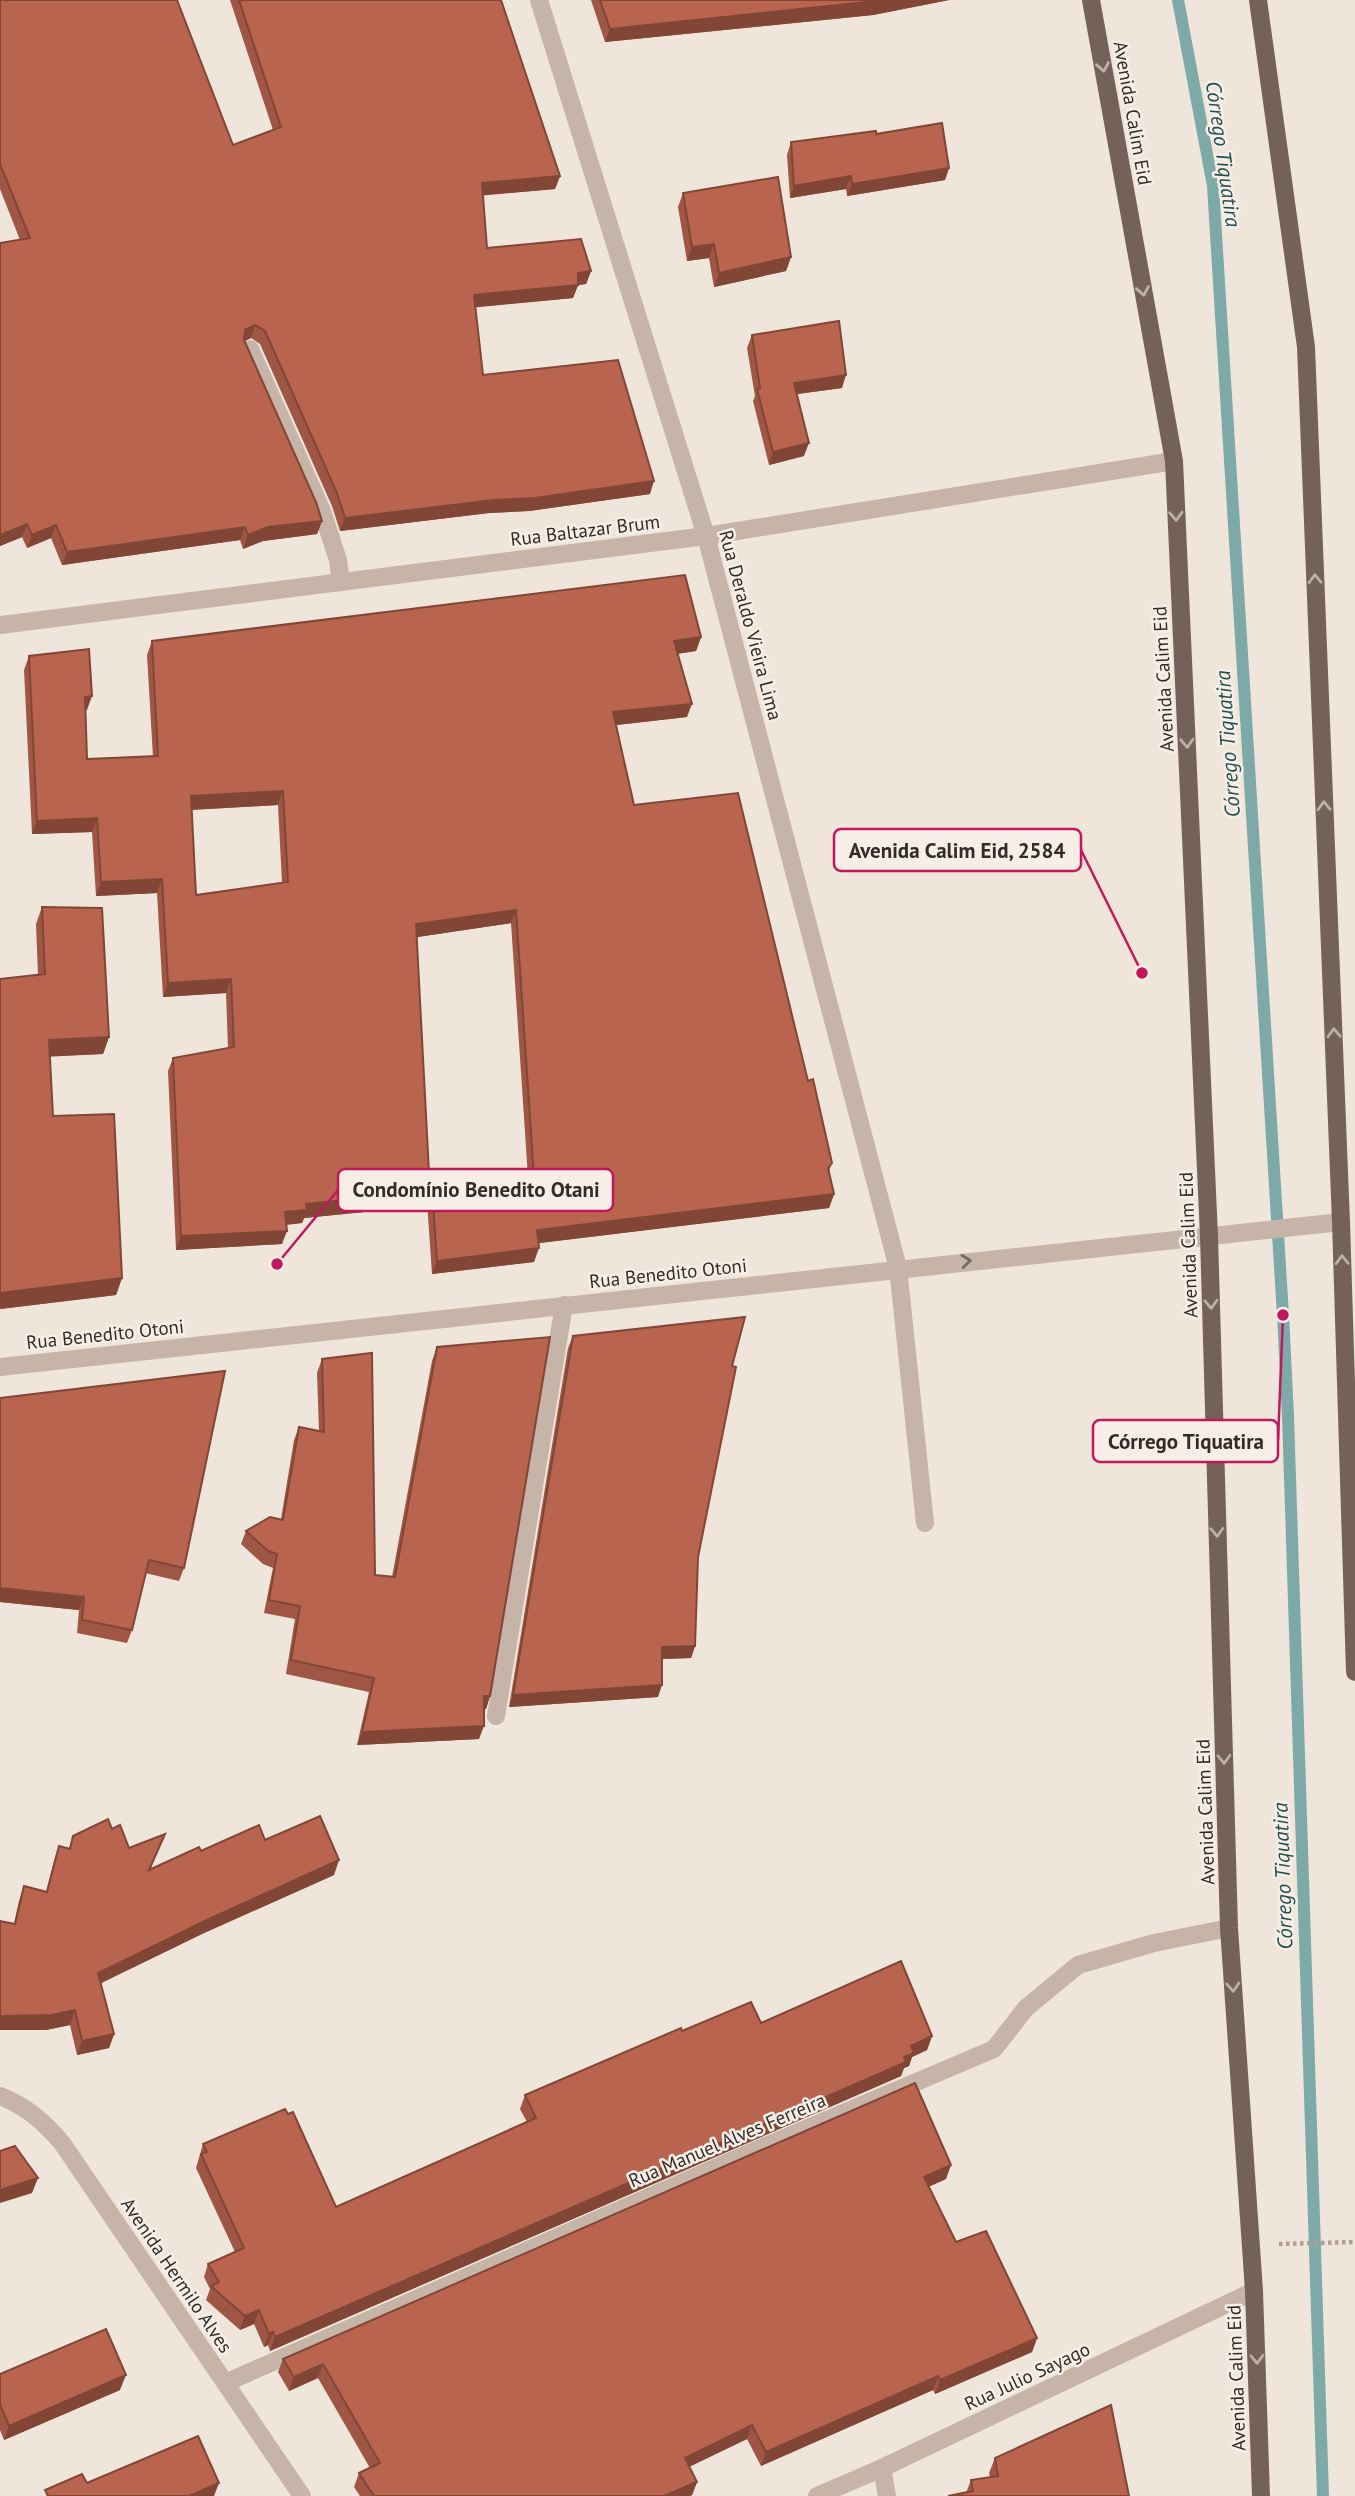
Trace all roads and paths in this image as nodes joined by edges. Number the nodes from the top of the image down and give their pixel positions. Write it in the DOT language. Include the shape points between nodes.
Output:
graph roads {
  1 [pos="539,0"];
  2 [pos="1091,0"];
  3 [pos="1258,0"];
  4 [pos="250,349"];
  5 [pos="1174,461"];
  6 [pos="706,536"];
  7 [pos="341,582"];
  8 [pos="0,625"];
  9 [pos="1341,1222"];
  10 [pos="1209,1236"];
  11 [pos="898,1269"];
  12 [pos="564,1305"];
  13 [pos="0,1367"];
  14 [pos="925,1523"];
  15 [pos="1353,1539"];
  16 [pos="1355,1672"];
  17 [pos="496,1716"];
  18 [pos="1229,1928"];
  19 [pos="0,2096"];
  20 [pos="1355,2242"];
  21 [pos="1292,2244"];
  22 [pos="1254,2291"];
  23 [pos="225,2383"];
  24 [pos="882,2468"];
  25 [pos="302,2496"];
  26 [pos="817,2496"];
  27 [pos="887,2496"];
  28 [pos="1261,2496"];
  1 -- 6 [label="street, Rua Deraldo Vieira Lima"];
  2 -- 5 [label="main road, Avenida Calim Eid, one-way"];
  9 -- 3 [label="main road, one-way" via="1306,347"];
  4 -- 7 [label="street" via="322,511"];
  5 -- 6 [label="street, Rua Baltazar Brum"];
  5 -- 10 [label="main road, Avenida Calim Eid, one-way"];
  6 -- 7 [label="street, Rua Baltazar Brum"];
  6 -- 11 [label="street, Rua Deraldo Vieira Lima"];
  7 -- 8 [label="street, Rua Baltazar Brum"];
  9 -- 10 [label="street, Rua Benedito Otoni"];
  15 -- 9 [label="main road, one-way"];
  11 -- 10 [label="street, Rua Benedito Otoni, one-way"];
  10 -- 18 [label="main road, Avenida Calim Eid, one-way"];
  11 -- 12 [label="street, Rua Benedito Otoni"];
  11 -- 14 [label="street, Rua Deraldo Vieira Lima"];
  12 -- 13 [label="street, Rua Benedito Otoni"];
  12 -- 17 [label="street"];
  15 -- 16 [label="main road"];
  18 -- 22 [label="main road, Avenida Calim Eid, one-way"];
  18 -- 23 [label="street, Rua Manuel Alves Ferreira" via="1078,1965 1026,2008 994,2049"];
  19 -- 23 [label="street, Avenida Hermilo Alves" via="34,2115 62,2143"];
  20 -- 21 [label="path"];
  22 -- 24 [label="street, Rua Julio Sayago"];
  22 -- 28 [label="main road, Avenida Calim Eid, one-way"];
  23 -- 25 [label="street, Avenida Hermilo Alves"];
  24 -- 26 [label="street, Rua Julio Sayago"];
  24 -- 27 [label="street"];
}
